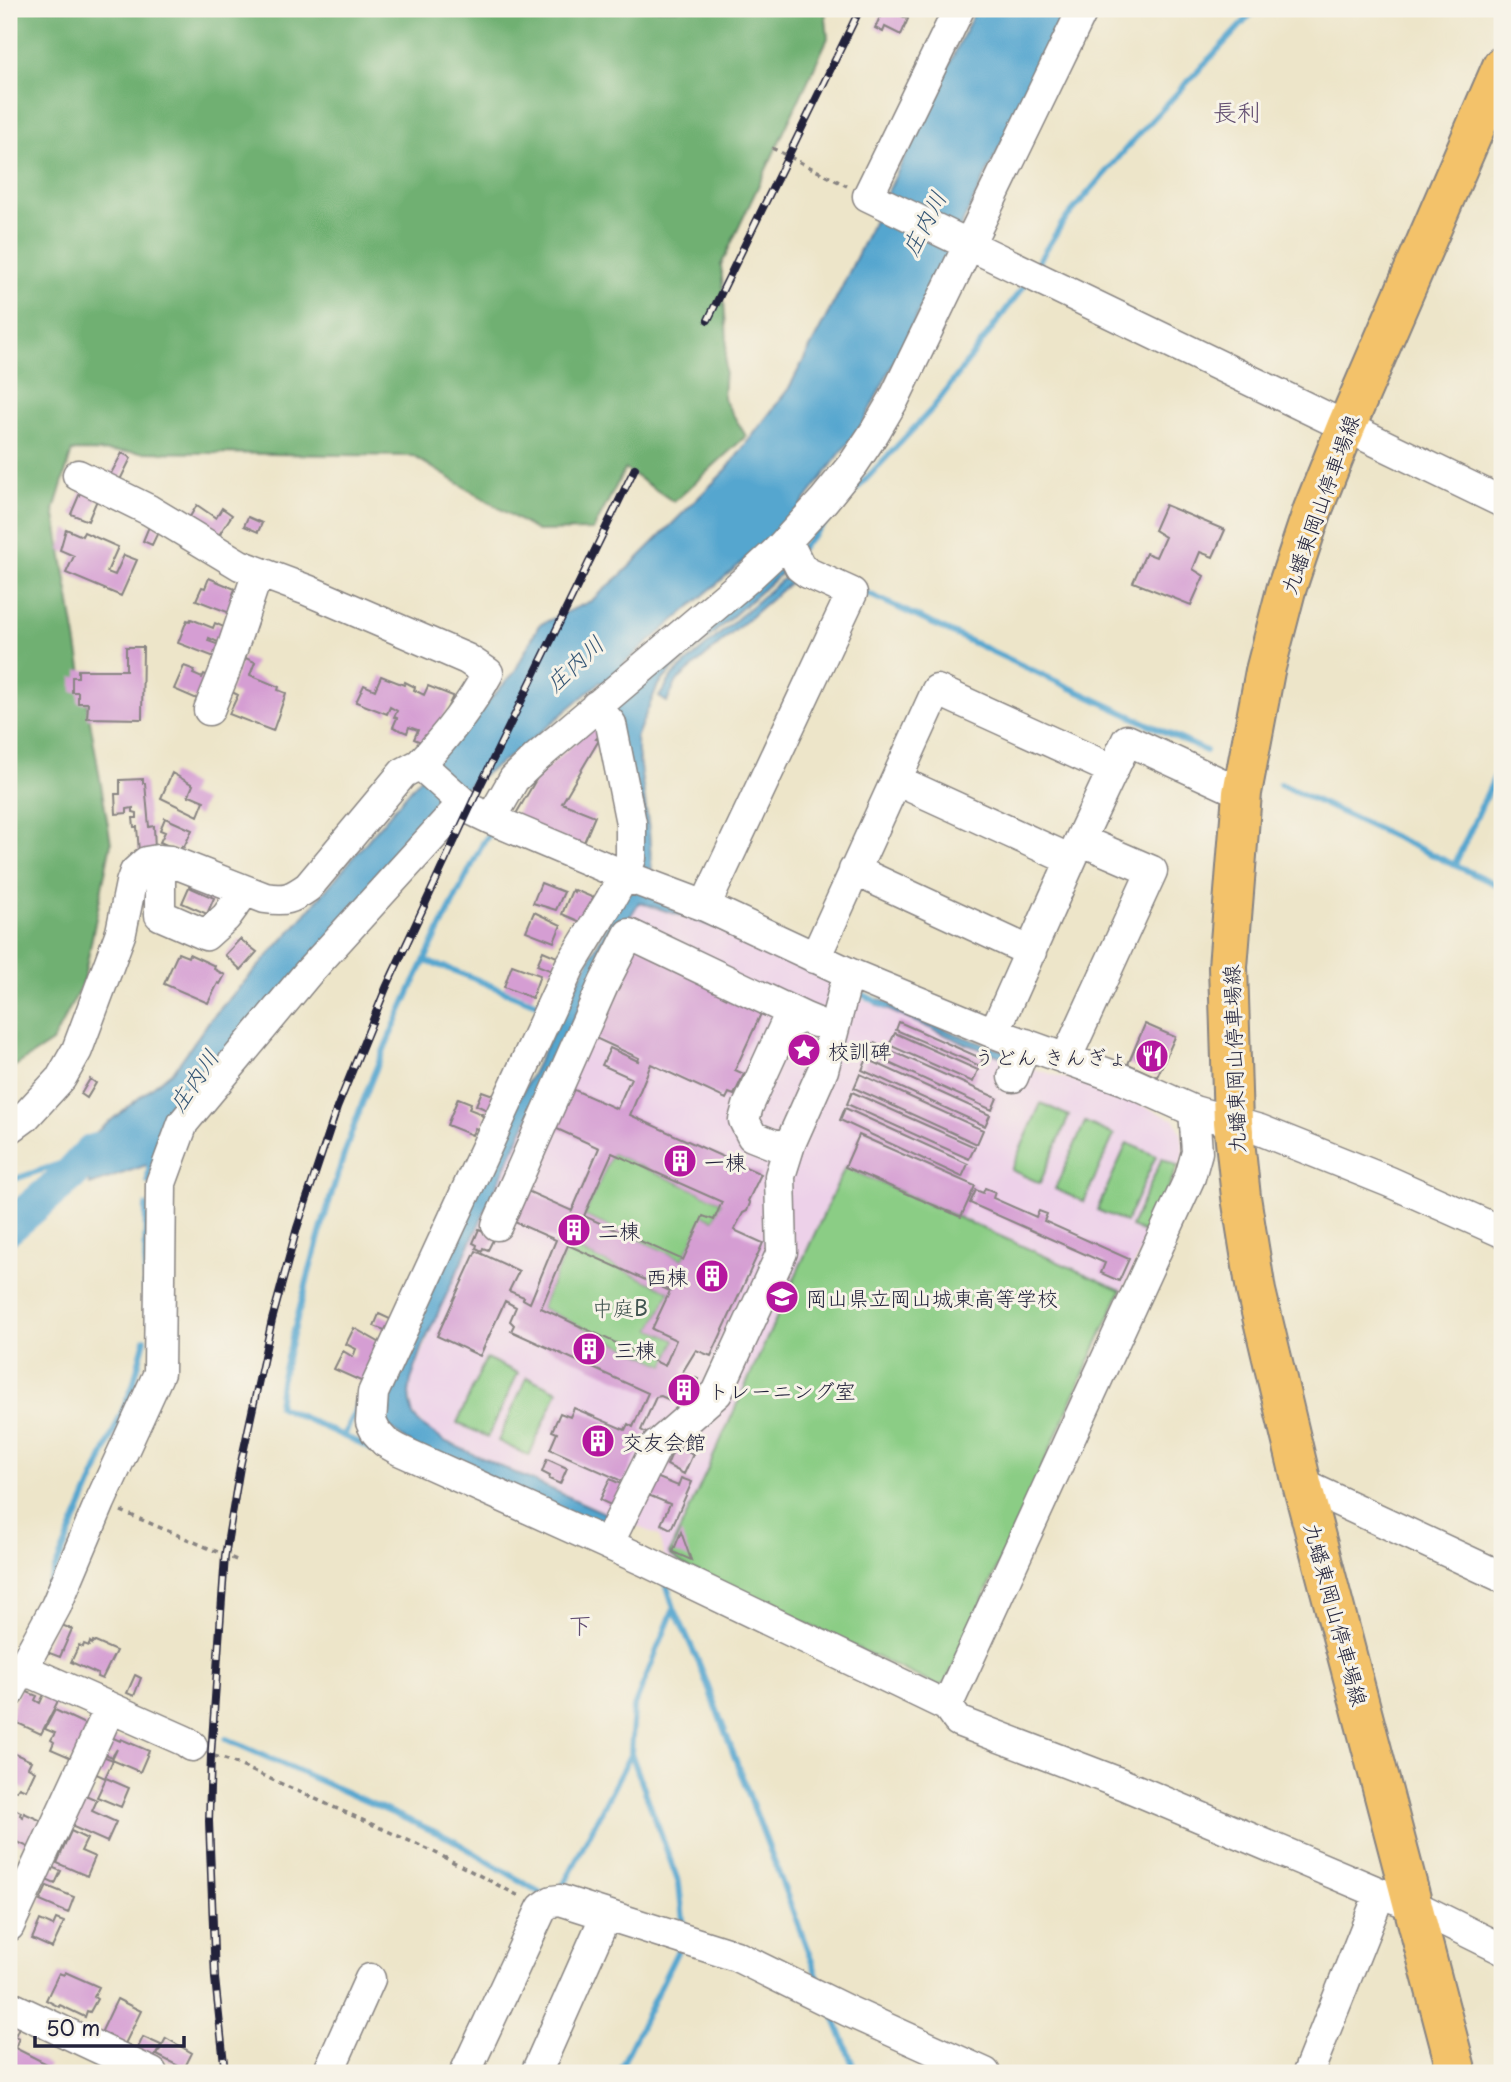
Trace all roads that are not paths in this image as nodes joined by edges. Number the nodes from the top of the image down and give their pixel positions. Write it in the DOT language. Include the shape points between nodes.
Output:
graph roads {
  1 [pos="958,9"];
  2 [pos="1083,9"];
  3 [pos="1502,66"];
  4 [pos="966,243"];
  5 [pos="1346,427"];
  6 [pos="78,475"];
  7 [pos="1502,502"];
  8 [pos="791,548"];
  9 [pos="258,572"];
  10 [pos="602,707"];
  11 [pos="209,710"];
  12 [pos="423,767"];
  13 [pos="1113,770"];
  14 [pos="896,780"];
  15 [pos="1242,793"];
  16 [pos="461,801"];
  17 [pos="491,819"];
  18 [pos="1076,850"];
  19 [pos="163,860"];
  20 [pos="854,870"];
  21 [pos="634,880"];
  22 [pos="245,891"];
  23 [pos="705,906"];
  24 [pos="1031,952"];
  25 [pos="815,958"];
  26 [pos="848,981"];
  27 [pos="803,1017"];
  28 [pos="834,1031"];
  29 [pos="994,1033"];
  30 [pos="1066,1059"];
  31 [pos="1194,1111"];
  32 [pos="1233,1122"];
  33 [pos="9,1129"];
  34 [pos="790,1144"];
  35 [pos="497,1225"];
  36 [pos="1502,1231"];
  37 [pos="1302,1484"];
  38 [pos="612,1533"];
  39 [pos="1502,1577"];
  40 [pos="15,1680"];
  41 [pos="947,1706"];
  42 [pos="110,1708"];
  43 [pos="192,1746"];
  44 [pos="1397,1899"];
  45 [pos="606,1915"];
  46 [pos="9,1926"];
  47 [pos="1502,1950"];
  48 [pos="370,1979"];
  49 [pos="9,2006"];
  50 [pos="152,2073"];
  51 [pos="328,2073"];
  52 [pos="466,2073"];
  53 [pos="536,2073"];
  54 [pos="985,2073"];
  55 [pos="1308,2073"];
  56 [pos="1457,2073"];
  1 -- 4 [label="street" via="871,197"];
  2 -- 4 [label="street"];
  3 -- 5 [label="main road, 九蟠東岡山停車場線"];
  4 -- 5 [label="street"];
  4 -- 8 [label="street" via="874,433"];
  5 -- 7 [label="street"];
  5 -- 15 [label="main road, 九蟠東岡山停車場線" via="1286,590"];
  6 -- 9 [label="street"];
  8 -- 10 [label="street" via="747,579"];
  8 -- 23 [label="street" via="808,573 852,593"];
  9 -- 11 [label="street"];
  9 -- 12 [label="street" via="467,659 488,673"];
  10 -- 17 [label="street" via="514,779"];
  10 -- 21 [label="street" via="611,724 631,823"];
  12 -- 16 [label="street"];
  12 -- 22 [label="street" via="403,773 308,887 291,899"];
  13 -- 14 [label="street" via="937,690"];
  13 -- 15 [label="street" via="1127,740"];
  13 -- 18 [label="street"];
  14 -- 18 [label="street"];
  14 -- 20 [label="street"];
  15 -- 32 [label="main road, 九蟠東岡山停車場線" via="1228,967"];
  16 -- 17 [label="street"];
  16 -- 40 [label="street" via="307,974 183,1123 161,1183 159,1373 56,1606"];
  17 -- 21 [label="street"];
  18 -- 24 [label="street"];
  18 -- 30 [label="street" via="1152,871"];
  19 -- 22 [label="street"];
  19 -- 22 [label="street" via="160,915 206,935"];
  19 -- 33 [label="street" via="146,862 135,872 121,932 77,1050 61,1078"];
  20 -- 24 [label="street"];
  20 -- 25 [label="street"];
  21 -- 23 [label="street"];
  21 -- 38 [label="street" via="570,966 373,1393 371,1410 376,1432 399,1450"];
  23 -- 25 [label="street"];
  24 -- 29 [label="street"];
  25 -- 26 [label="street"];
  26 -- 28 [label="street"];
  26 -- 29 [label="street"];
  27 -- 28 [label="street"];
  27 -- 34 [label="street" via="785,1025 744,1120 752,1136"];
  27 -- 35 [label="street" via="629,934"];
  28 -- 34 [label="street" via="823,1070"];
  29 -- 30 [label="street" via="1020,1059"];
  30 -- 31 [label="street"];
  31 -- 32 [label="street"];
  31 -- 41 [label="street" via="1197,1152 1191,1177"];
  32 -- 36 [label="street"];
  32 -- 37 [label="main road, 九蟠東岡山停車場線" via="1256,1291"];
  34 -- 38 [label="street" via="780,1176 782,1252 717,1393 657,1445"];
  37 -- 39 [label="street"];
  37 -- 44 [label="main road, 九蟠東岡山停車場線"];
  38 -- 41 [label="street" via="643,1560"];
  40 -- 42 [label="street"];
  41 -- 44 [label="street" via="958,1721"];
  42 -- 43 [label="street"];
  42 -- 46 [label="street"];
  44 -- 47 [label="street"];
  44 -- 55 [label="street"];
  44 -- 56 [label="main road, 九蟠東岡山停車場線"];
  45 -- 52 [label="street" via="550,1903"];
  45 -- 53 [label="street"];
  45 -- 54 [label="street" via="736,1956"];
  48 -- 51 [label="street"];
  49 -- 50 [label="street"];
}
